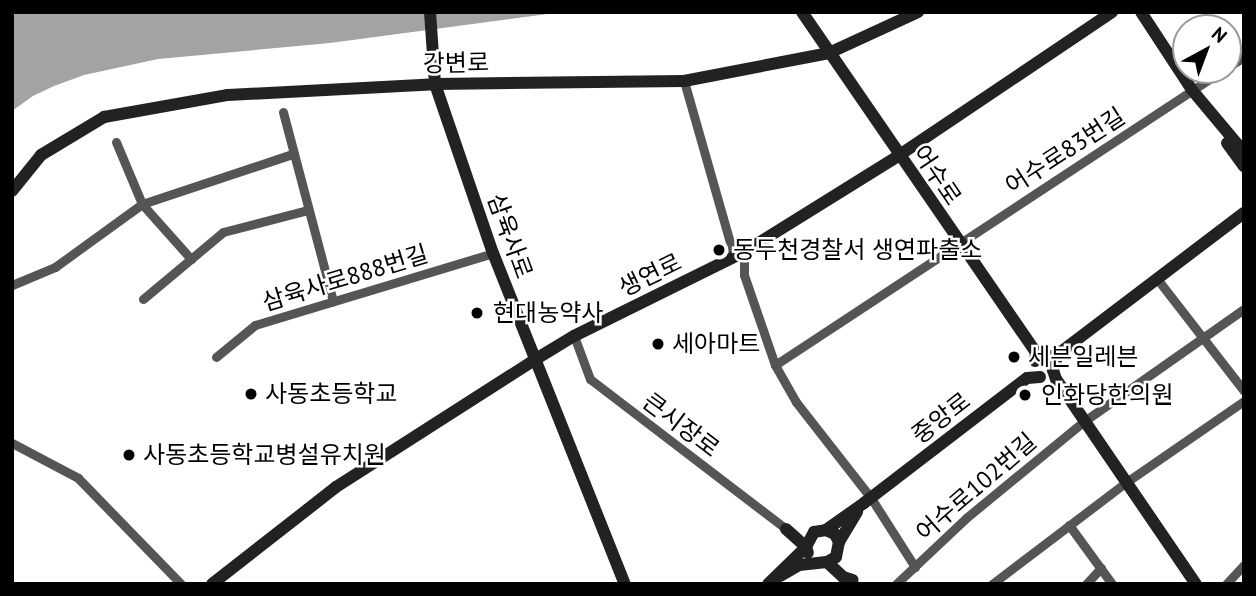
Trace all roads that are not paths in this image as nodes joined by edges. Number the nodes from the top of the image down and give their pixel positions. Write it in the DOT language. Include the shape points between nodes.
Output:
graph roads {
  1 [pos="430,12"];
  2 [pos="802,12"];
  3 [pos="918,12"];
  4 [pos="1112,12"];
  5 [pos="1140,12"];
  6 [pos="829,53"];
  7 [pos="684,81"];
  8 [pos="435,84"];
  9 [pos="1201,84"];
  10 [pos="1192,90"];
  11 [pos="283,111"];
  12 [pos="1223,130"];
  13 [pos="116,142"];
  14 [pos="1244,152"];
  15 [pos="292,154"];
  16 [pos="898,156"];
  17 [pos="1244,166"];
  18 [pos="12,191"];
  19 [pos="142,204"];
  20 [pos="308,210"];
  21 [pos="1244,213"];
  22 [pos="1244,221"];
  23 [pos="1208,242"];
  24 [pos="958,244"];
  25 [pos="493,253"];
  26 [pos="739,255"];
  27 [pos="191,259"];
  28 [pos="1158,280"];
  29 [pos="12,285"];
  30 [pos="143,299"];
  31 [pos="333,301"];
  32 [pos="1244,309"];
  33 [pos="574,336"];
  34 [pos="1205,338"];
  35 [pos="216,357"];
  36 [pos="536,359"];
  37 [pos="775,366"];
  38 [pos="1041,369"];
  39 [pos="1244,391"];
  40 [pos="1244,401"];
  41 [pos="1083,422"];
  42 [pos="12,443"];
  43 [pos="1125,483"];
  44 [pos="868,501"];
  45 [pos="1069,525"];
  46 [pos="826,530"];
  47 [pos="789,533"];
  48 [pos="808,541"];
  49 [pos="839,542"];
  50 [pos="789,561"];
  51 [pos="829,561"];
  52 [pos="1244,565"];
  53 [pos="915,567"];
  54 [pos="1101,568"];
  55 [pos="855,582"];
  56 [pos="769,583"];
  57 [pos="181,584"];
  58 [pos="212,584"];
  59 [pos="625,584"];
  60 [pos="896,584"];
  61 [pos="992,584"];
  62 [pos="1086,584"];
  63 [pos="1112,584"];
  64 [pos="1196,584"];
  65 [pos="1226,584"];
  1 -- 8 [label="main road, 삼육사로"];
  2 -- 6 [label="main road, 어수로"];
  3 -- 6 [label="main road, 강변로"];
  4 -- 16 [label="main road, 생연로"];
  5 -- 10 [label="main road"];
  6 -- 7 [label="main road, 강변로"];
  6 -- 16 [label="main road, 어수로"];
  7 -- 8 [label="main road, 강변로"];
  7 -- 26 [label="street"];
  8 -- 18 [label="main road, 강변로" via="228,95 104,117 41,155"];
  8 -- 25 [label="main road, 삼육사로"];
  9 -- 10 [label="street, 어수로83번길"];
  10 -- 12 [label="main road"];
  10 -- 24 [label="street, 어수로83번길"];
  11 -- 15 [label="street"];
  12 -- 14 [label="main road"];
  12 -- 17 [label="main road" via="1223,138"];
  13 -- 19 [label="street"];
  15 -- 19 [label="street"];
  15 -- 20 [label="street"];
  16 -- 24 [label="main road, 어수로"];
  16 -- 26 [label="main road, 생연로"];
  19 -- 27 [label="street"];
  19 -- 29 [label="street" via="55,267"];
  20 -- 27 [label="street" via="223,232"];
  20 -- 31 [label="street"];
  21 -- 23 [label="main road"];
  22 -- 23 [label="main road"];
  23 -- 28 [label="main road"];
  24 -- 37 [label="street, 어수로83번길"];
  24 -- 38 [label="main road, 어수로"];
  25 -- 31 [label="street, 삼육사로888번길"];
  25 -- 36 [label="main road, 삼육사로"];
  26 -- 33 [label="main road, 생연로"];
  26 -- 37 [label="street"];
  27 -- 30 [label="street"];
  28 -- 34 [label="street"];
  28 -- 38 [label="main road"];
  31 -- 35 [label="street, 삼육사로888번길" via="255,325"];
  32 -- 34 [label="street, 어수로102번길"];
  33 -- 36 [label="main road, 생연로"];
  33 -- 47 [label="street, 큰시장로" via="590,379"];
  34 -- 39 [label="street"];
  34 -- 41 [label="street, 어수로102번길"];
  36 -- 58 [label="main road, 생연로" via="336,487"];
  36 -- 59 [label="main road, 삼육사로"];
  37 -- 44 [label="street"];
  38 -- 41 [label="main road, 어수로"];
  38 -- 44 [label="main road, 중앙로"];
  40 -- 43 [label="street"];
  41 -- 43 [label="main road, 어수로"];
  41 -- 53 [label="street, 어수로102번길"];
  42 -- 57 [label="street" via="78,478"];
  43 -- 45 [label="street"];
  43 -- 64 [label="main road, 어수로"];
  44 -- 46 [label="main road, 중앙로"];
  44 -- 49 [label="main road"];
  44 -- 53 [label="street"];
  45 -- 54 [label="street"];
  45 -- 61 [label="street"];
  46 -- 48 [label="main road"];
  46 -- 49 [label="main road"];
  47 -- 48 [label="main road"];
  47 -- 50 [label="main road"];
  48 -- 50 [label="main road"];
  48 -- 51 [label="main road" via="809,556"];
  49 -- 51 [label="main road"];
  50 -- 56 [label="main road"];
  51 -- 55 [label="main road"];
  51 -- 56 [label="main road" via="799,565"];
  52 -- 65 [label="street"];
  53 -- 60 [label="street, 어수로102번길"];
  54 -- 62 [label="street"];
  54 -- 63 [label="street"];
}
